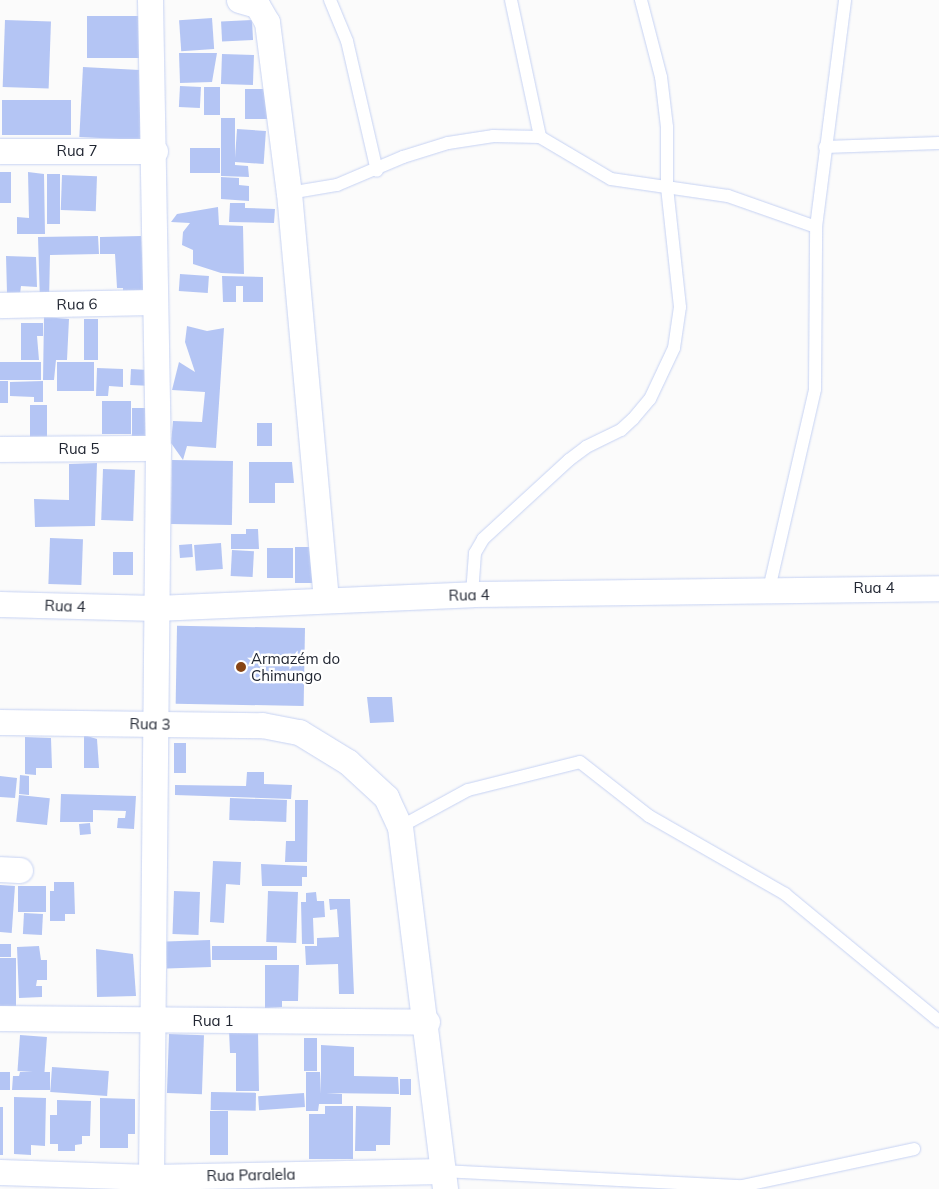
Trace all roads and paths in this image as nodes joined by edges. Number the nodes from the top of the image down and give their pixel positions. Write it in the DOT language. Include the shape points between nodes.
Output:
graph roads {
  1 [pos="150,0"];
  2 [pos="330,0"];
  3 [pos="511,0"];
  4 [pos="641,0"];
  5 [pos="846,0"];
  6 [pos="248,3"];
  7 [pos="540,137"];
  8 [pos="939,143"];
  9 [pos="825,147"];
  10 [pos="154,150"];
  11 [pos="0,151"];
  12 [pos="377,171"];
  13 [pos="667,187"];
  14 [pos="289,193"];
  15 [pos="816,227"];
  16 [pos="154,302"];
  17 [pos="0,305"];
  18 [pos="158,448"];
  19 [pos="0,449"];
  20 [pos="939,588"];
  21 [pos="769,589"];
  22 [pos="472,594"];
  23 [pos="326,599"];
  24 [pos="0,604"];
  25 [pos="156,608"];
  26 [pos="0,722"];
  27 [pos="152,724"];
  28 [pos="400,827"];
  29 [pos="0,1018"];
  30 [pos="151,1020"];
  31 [pos="939,1021"];
  32 [pos="426,1022"];
  33 [pos="914,1149"];
  34 [pos="0,1172"];
  35 [pos="151,1177"];
  36 [pos="444,1180"];
  1 -- 10 [label="street"];
  2 -- 12 [label="lane" via="347,42"];
  3 -- 7 [label="lane"];
  4 -- 13 [label="lane" via="661,77 667,128"];
  5 -- 9 [label="lane"];
  6 -- 14 [label="street" via="267,22"];
  7 -- 12 [label="lane" via="493,136 448,143 402,157"];
  7 -- 13 [label="lane" via="611,178"];
  8 -- 9 [label="lane"];
  9 -- 15 [label="lane"];
  10 -- 11 [label="street, Rua 7"];
  10 -- 16 [label="street"];
  12 -- 14 [label="lane" via="336,185"];
  13 -- 15 [label="lane" via="728,196"];
  13 -- 22 [label="lane" via="680,307 674,348 663,376 650,399 621,430 580,452 483,539 475,553"];
  14 -- 23 [label="street"];
  15 -- 21 [label="lane" via="815,389"];
  16 -- 17 [label="street, Rua 6"];
  16 -- 18 [label="street"];
  18 -- 19 [label="street, Rua 5"];
  18 -- 25 [label="street"];
  20 -- 21 [label="street, Rua 4"];
  21 -- 22 [label="street, Rua 4"];
  22 -- 23 [label="street, Rua 4"];
  23 -- 25 [label="street, Rua 4"];
  24 -- 25 [label="street, Rua 4"];
  25 -- 27 [label="street"];
  26 -- 27 [label="street, Rua 3"];
  27 -- 28 [label="street, Rua 3" via="262,725 299,732 348,762 386,797"];
  27 -- 30 [label="street"];
  28 -- 31 [label="lane" via="468,790 580,762 649,816 785,894"];
  28 -- 32 [label="street"];
  29 -- 30 [label="street, Rua 1"];
  30 -- 32 [label="street, Rua 1"];
  30 -- 35 [label="street"];
  32 -- 36 [label="street"];
  33 -- 36 [label="lane" via="742,1186"];
  34 -- 35 [label="street, Rua Paralela"];
  35 -- 36 [label="street, Rua Paralela"];
}
